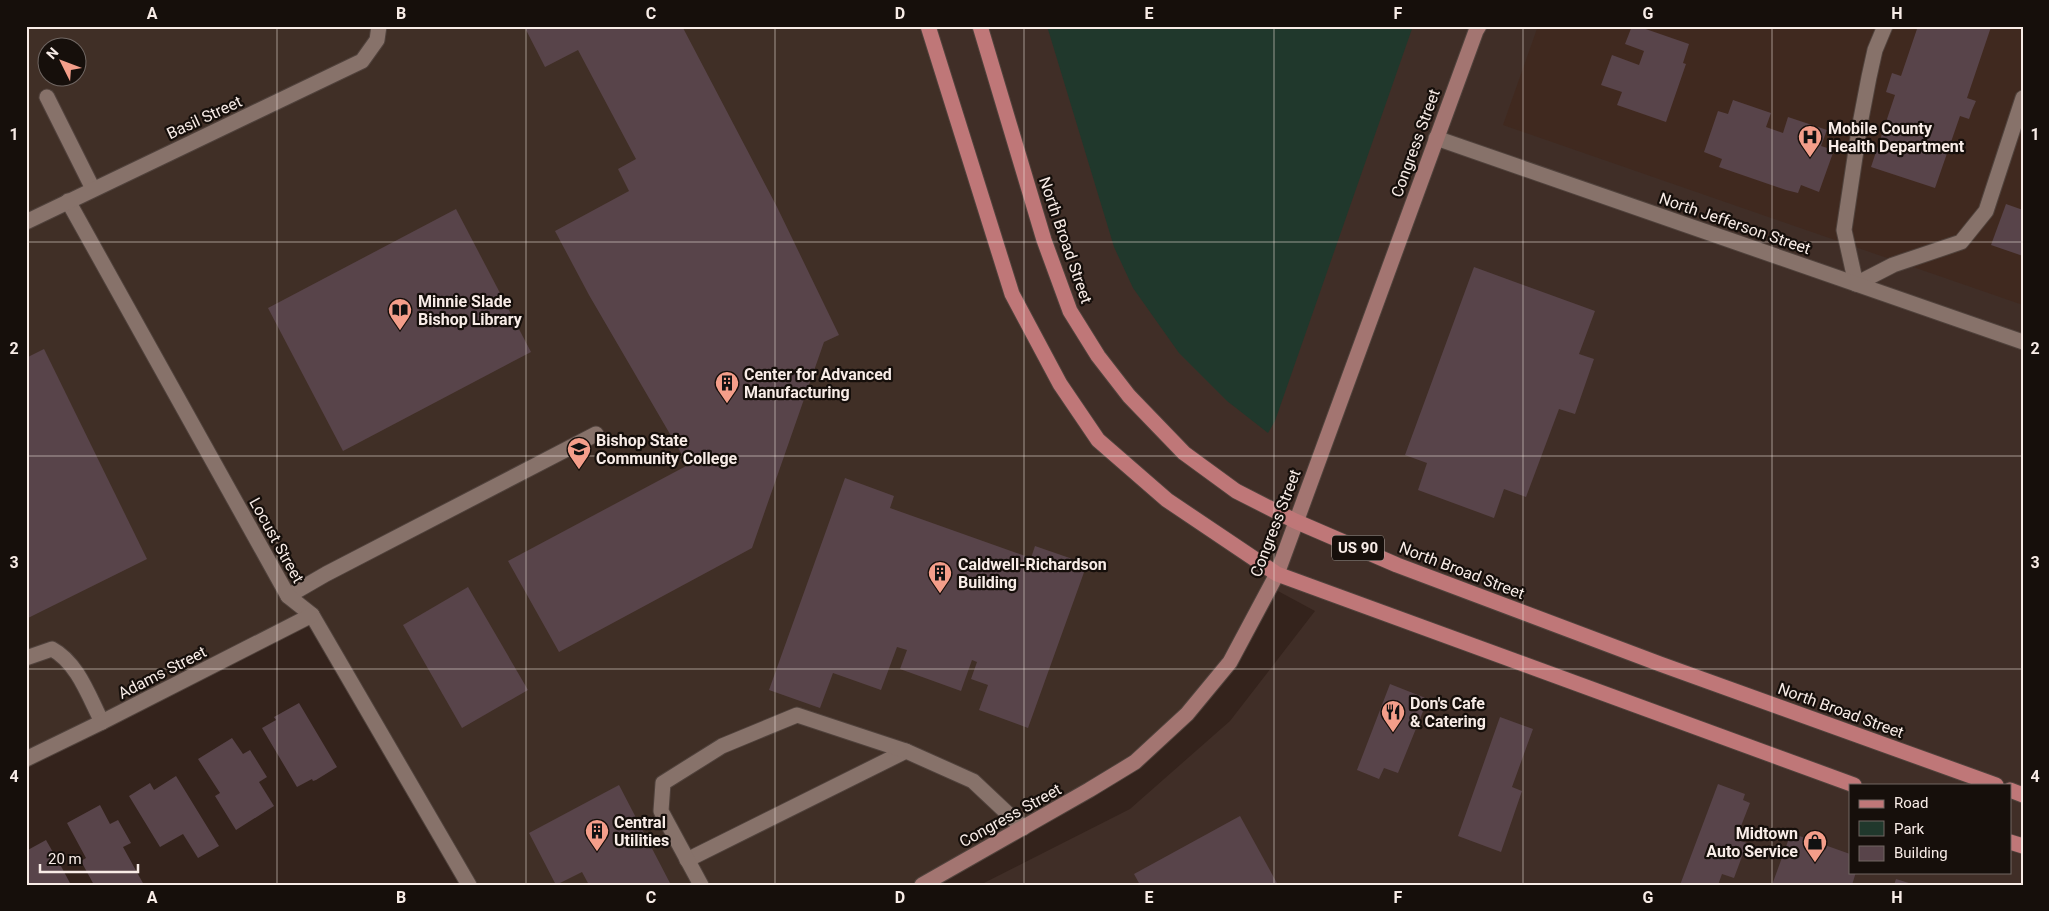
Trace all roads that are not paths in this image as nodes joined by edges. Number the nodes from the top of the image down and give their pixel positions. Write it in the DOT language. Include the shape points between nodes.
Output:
graph roads {
  1 [pos="379,26"];
  2 [pos="928,26"];
  3 [pos="980,26"];
  4 [pos="1885,26"];
  5 [pos="1477,28"];
  6 [pos="47,97"];
  7 [pos="2023,98"];
  8 [pos="1436,138"];
  9 [pos="93,189"];
  10 [pos="68,202"];
  11 [pos="26,222"];
  12 [pos="1856,284"];
  13 [pos="2023,342"];
  14 [pos="596,434"];
  15 [pos="1295,521"];
  16 [pos="1277,574"];
  17 [pos="288,596"];
  18 [pos="312,616"];
  19 [pos="26,658"];
  20 [pos="102,722"];
  21 [pos="906,751"];
  22 [pos="26,759"];
  23 [pos="1851,784"];
  24 [pos="1993,784"];
  25 [pos="1023,828"];
  26 [pos="687,860"];
  27 [pos="469,885"];
  28 [pos="701,885"];
  29 [pos="922,885"];
  1 -- 9 [label="street, Basil Street" via="377,40 362,61"];
  2 -- 16 [label="main road" via="1012,294 1060,384 1098,440 1167,500"];
  3 -- 15 [label="main road, North Broad Street / US 90" via="1044,240 1070,311 1098,356 1129,396 1184,453 1236,491"];
  4 -- 12 [label="street" via="1869,77 1844,230"];
  5 -- 8 [label="street, Congress Street"];
  6 -- 9 [label="street"];
  7 -- 12 [label="street" via="1986,211 1961,242 1893,265"];
  8 -- 12 [label="street, North Jefferson Street"];
  8 -- 15 [label="street, Congress Street"];
  9 -- 10 [label="street, Basil Street"];
  10 -- 11 [label="street, Basil Street"];
  10 -- 17 [label="street, Locust Street"];
  12 -- 13 [label="street, North Jefferson Street"];
  14 -- 17 [label="street"];
  15 -- 16 [label="street, Congress Street"];
  15 -- 24 [label="main road, North Broad Street / US 90" via="1396,565"];
  16 -- 23 [label="main road"];
  16 -- 25 [label="street, Congress Street" via="1230,662 1187,714 1135,762"];
  17 -- 18 [label="street, Locust Street"];
  18 -- 20 [label="street, Adams Street"];
  18 -- 27 [label="street, Locust Street"];
  19 -- 20 [label="street" via="52,648 64,655"];
  20 -- 22 [label="street, Adams Street"];
  21 -- 25 [label="street" via="973,782"];
  21 -- 26 [label="street"];
  21 -- 26 [label="street" via="797,715 722,746 663,782 661,811"];
  25 -- 29 [label="street, Congress Street"];
  26 -- 28 [label="street"];
}
